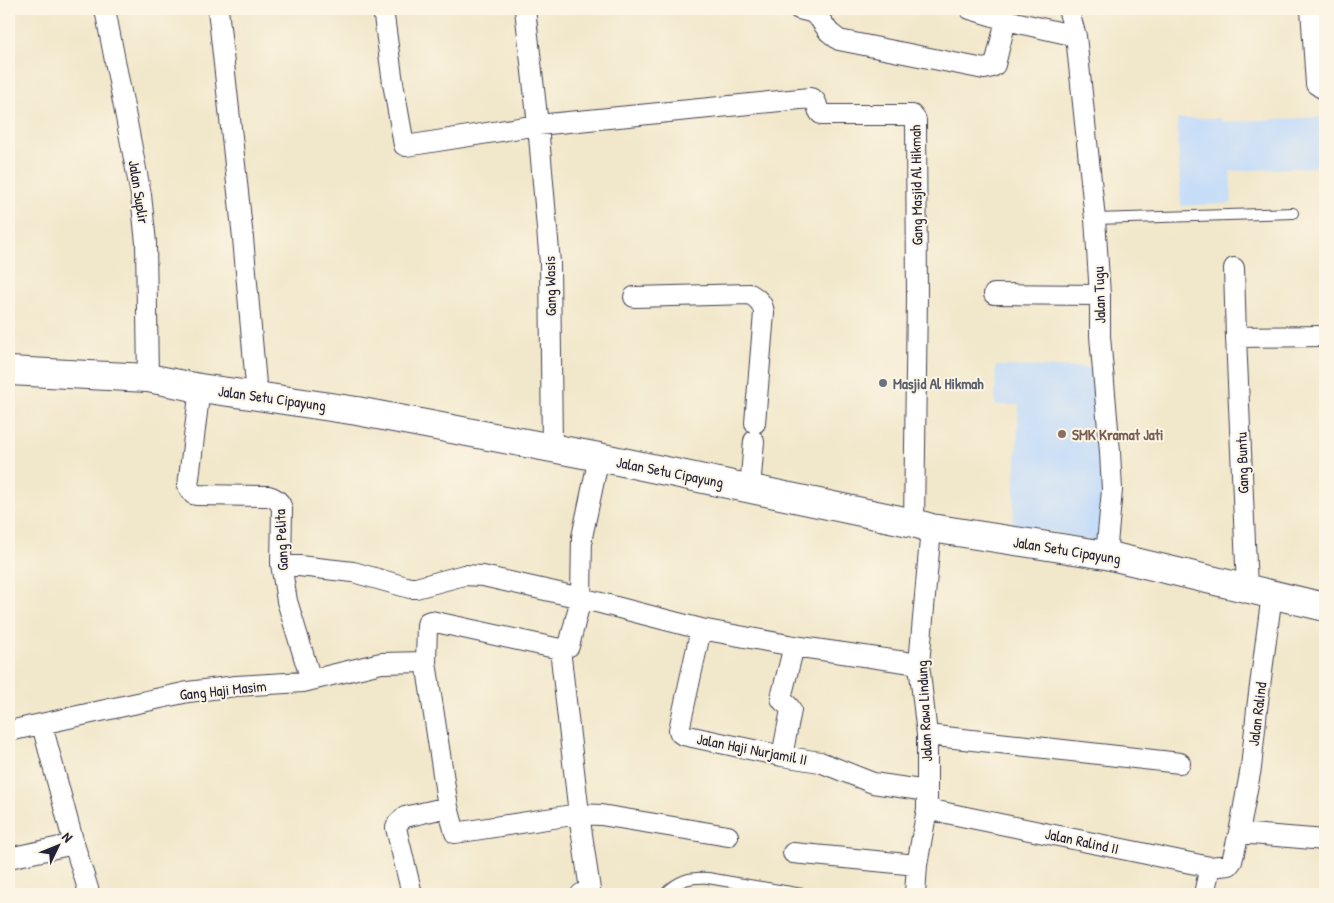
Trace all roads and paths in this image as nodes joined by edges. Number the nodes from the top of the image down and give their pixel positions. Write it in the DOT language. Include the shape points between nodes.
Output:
graph roads {
  1 [pos="105,9"];
  2 [pos="218,9"];
  3 [pos="383,9"];
  4 [pos="525,9"];
  5 [pos="799,9"];
  6 [pos="970,9"];
  7 [pos="1068,9"];
  8 [pos="1311,9"];
  9 [pos="1006,20"];
  10 [pos="1076,36"];
  11 [pos="1325,88"];
  12 [pos="538,125"];
  13 [pos="1293,213"];
  14 [pos="1095,219"];
  15 [pos="1234,268"];
  16 [pos="994,294"];
  17 [pos="1100,296"];
  18 [pos="634,297"];
  19 [pos="1325,336"];
  20 [pos="1236,337"];
  21 [pos="9,371"];
  22 [pos="148,378"];
  23 [pos="200,388"];
  24 [pos="257,396"];
  25 [pos="552,448"];
  26 [pos="599,457"];
  27 [pos="750,488"];
  28 [pos="923,525"];
  29 [pos="1106,554"];
  30 [pos="281,564"];
  31 [pos="1260,591"];
  32 [pos="581,598"];
  33 [pos="1325,607"];
  34 [pos="701,629"];
  35 [pos="794,646"];
  36 [pos="560,649"];
  37 [pos="426,655"];
  38 [pos="920,664"];
  39 [pos="311,680"];
  40 [pos="42,725"];
  41 [pos="9,732"];
  42 [pos="927,735"];
  43 [pos="782,756"];
  44 [pos="1180,764"];
  45 [pos="927,800"];
  46 [pos="448,807"];
  47 [pos="579,814"];
  48 [pos="1239,833"];
  49 [pos="728,836"];
  50 [pos="1325,840"];
  51 [pos="74,844"];
  52 [pos="793,853"];
  53 [pos="9,858"];
  54 [pos="917,865"];
  55 [pos="1210,867"];
  56 [pos="89,892"];
  57 [pos="412,894"];
  58 [pos="581,894"];
  59 [pos="665,894"];
  60 [pos="802,894"];
  61 [pos="915,894"];
  62 [pos="1204,894"];
  1 -- 22 [label="street, Jalan Suplir" via="141,195 146,243"];
  2 -- 24 [label="street"];
  3 -- 12 [label="street" via="405,145"];
  4 -- 12 [label="street, Gang Wasis"];
  5 -- 9 [label="street" via="819,18 839,40 984,69 995,65"];
  6 -- 9 [label="street"];
  7 -- 10 [label="street, Jalan Tugu"];
  8 -- 11 [label="street" via="1316,84"];
  9 -- 10 [label="street"];
  10 -- 14 [label="street, Jalan Tugu"];
  12 -- 25 [label="street, Gang Wasis" via="550,263"];
  12 -- 28 [label="street, Gang Masjid Al Hikmah" via="810,98 814,99 823,115 912,115 916,120"];
  13 -- 14 [label="lane"];
  14 -- 17 [label="street, Jalan Tugu"];
  15 -- 20 [label="street, Gang Buntu"];
  16 -- 17 [label="street"];
  17 -- 29 [label="street, Jalan Tugu" via="1112,490"];
  18 -- 27 [label="street" via="750,294 763,306"];
  19 -- 20 [label="street"];
  20 -- 31 [label="street, Gang Buntu"];
  21 -- 22 [label="street, Jalan Setu Cipayung"];
  22 -- 23 [label="street, Jalan Setu Cipayung"];
  23 -- 24 [label="street, Jalan Setu Cipayung"];
  23 -- 30 [label="street, Gang Pelita" via="188,486 197,496 276,498 282,509"];
  24 -- 25 [label="street, Jalan Setu Cipayung" via="374,414"];
  25 -- 26 [label="street, Jalan Setu Cipayung"];
  26 -- 27 [label="street, Jalan Setu Cipayung"];
  26 -- 32 [label="street" via="582,537"];
  27 -- 28 [label="street, Jalan Setu Cipayung"];
  28 -- 29 [label="street, Jalan Setu Cipayung"];
  28 -- 38 [label="street, Jalan Rawa Lindung"];
  29 -- 31 [label="street, Jalan Setu Cipayung"];
  30 -- 32 [label="street" via="353,572 410,588 474,575"];
  30 -- 39 [label="street, Gang Pelita" via="287,601"];
  31 -- 33 [label="street, Jalan Setu Cipayung"];
  31 -- 48 [label="street, Jalan Ralind" via="1257,709"];
  32 -- 34 [label="street"];
  32 -- 36 [label="street" via="569,646"];
  34 -- 35 [label="street"];
  34 -- 43 [label="street, Jalan Haji Nurjamil II" via="680,733"];
  35 -- 38 [label="street"];
  35 -- 43 [label="street" via="781,698 791,710"];
  36 -- 37 [label="street" via="432,621 427,625"];
  36 -- 47 [label="street"];
  37 -- 39 [label="street, Gang Haji Masim"];
  37 -- 46 [label="street"];
  38 -- 42 [label="street, Jalan Rawa Lindung"];
  39 -- 40 [label="street, Gang Haji Masim" via="188,692"];
  40 -- 41 [label="street, Gang Haji Masim"];
  40 -- 51 [label="street"];
  42 -- 44 [label="street"];
  42 -- 45 [label="street, Jalan Rawa Lindung"];
  43 -- 45 [label="street, Jalan Haji Nurjamil II" via="820,762"];
  45 -- 54 [label="street, Jalan Rawa Lindung"];
  45 -- 55 [label="street, Jalan Ralind II"];
  46 -- 47 [label="street" via="455,833"];
  46 -- 57 [label="street" via="405,816 398,823 396,828"];
  47 -- 49 [label="street"];
  47 -- 58 [label="street" via="590,890"];
  48 -- 50 [label="street"];
  48 -- 55 [label="street, Jalan Ralind" via="1229,865"];
  51 -- 53 [label="street"];
  51 -- 56 [label="street"];
  52 -- 54 [label="street"];
  54 -- 61 [label="street, Jalan Rawa Lindung"];
  55 -- 62 [label="street"];
  59 -- 60 [label="lane" via="675,885 692,878"];
}
